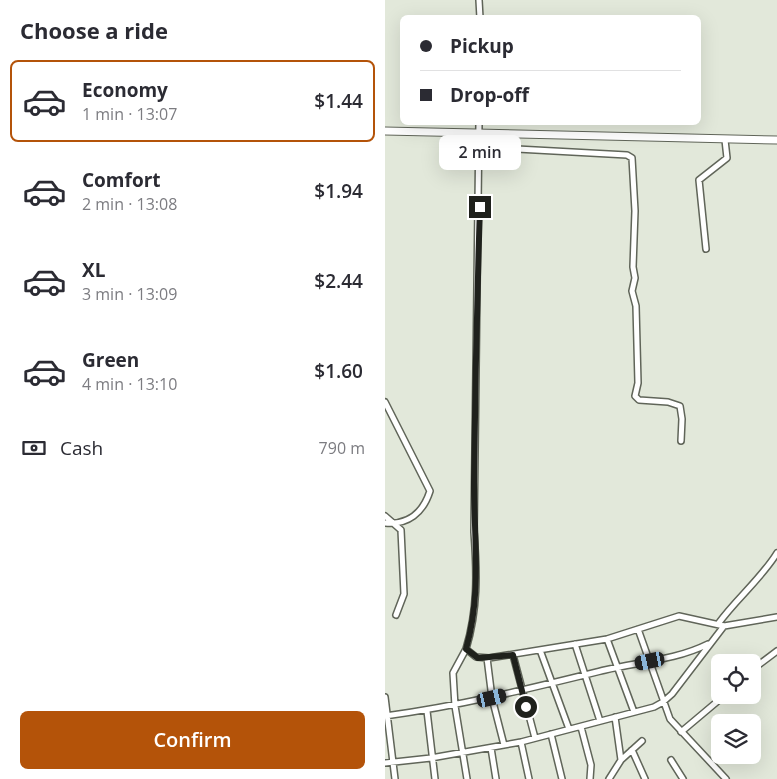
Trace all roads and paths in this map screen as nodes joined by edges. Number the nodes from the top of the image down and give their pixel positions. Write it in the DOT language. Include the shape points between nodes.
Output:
graph roads {
  1 [pos="479,0"];
  2 [pos="480,15"];
  3 [pos="479,125"];
  4 [pos="385,131"];
  5 [pos="479,134"];
  6 [pos="725,140"];
  7 [pos="777,140"];
  8 [pos="480,147"];
  9 [pos="706,249"];
  10 [pos="385,402"];
  11 [pos="681,442"];
  12 [pos="385,516"];
  13 [pos="385,523"];
  14 [pos="395,524"];
  15 [pos="777,552"];
  16 [pos="396,615"];
  17 [pos="777,617"];
  18 [pos="721,625"];
  19 [pos="638,629"];
  20 [pos="607,639"];
  21 [pos="575,644"];
  22 [pos="709,644"];
  23 [pos="466,649"];
  24 [pos="540,650"];
  25 [pos="777,651"];
  26 [pos="513,655"];
  27 [pos="487,658"];
  28 [pos="650,661"];
  29 [pos="761,663"];
  30 [pos="617,668"];
  31 [pos="584,675"];
  32 [pos="554,684"];
  33 [pos="522,691"];
  34 [pos="385,697"];
  35 [pos="492,698"];
  36 [pos="663,702"];
  37 [pos="714,704"];
  38 [pos="455,706"];
  39 [pos="427,711"];
  40 [pos="634,712"];
  41 [pos="386,716"];
  42 [pos="615,717"];
  43 [pos="600,721"];
  44 [pos="581,727"];
  45 [pos="569,730"];
  46 [pos="681,732"];
  47 [pos="551,734"];
  48 [pos="535,738"];
  49 [pos="642,741"];
  50 [pos="521,742"];
  51 [pos="504,745"];
  52 [pos="491,748"];
  53 [pos="632,750"];
  54 [pos="462,753"];
  55 [pos="431,758"];
  56 [pos="621,760"];
  57 [pos="671,760"];
  58 [pos="392,761"];
  59 [pos="385,763"];
  60 [pos="395,779"];
  61 [pos="435,779"];
  62 [pos="467,779"];
  63 [pos="496,779"];
  64 [pos="529,779"];
  65 [pos="562,779"];
  66 [pos="590,779"];
  67 [pos="609,779"];
  68 [pos="645,779"];
  69 [pos="683,779"];
  70 [pos="726,779"];
  1 -- 2 [label="street"];
  3 -- 5 [label="street"];
  4 -- 5 [label="main road"];
  5 -- 6 [label="main road"];
  5 -- 8 [label="street"];
  6 -- 7 [label="main road"];
  6 -- 9 [label="street" via="727,158 699,180"];
  8 -- 11 [label="street" via="590,152 632,158 635,211 635,278 632,291 636,306 638,383 635,396 639,400 680,406"];
  8 -- 23 [label="street" via="474,484 476,596"];
  10 -- 14 [label="street" via="430,492 412,519"];
  12 -- 14 [label="street"];
  13 -- 14 [label="street"];
  14 -- 16 [label="street" via="401,530 403,554 403,594"];
  15 -- 18 [label="street" via="733,604"];
  17 -- 18 [label="street"];
  18 -- 19 [label="street" via="679,616"];
  18 -- 22 [label="street"];
  19 -- 20 [label="street"];
  19 -- 28 [label="street"];
  20 -- 21 [label="street"];
  20 -- 30 [label="street"];
  21 -- 24 [label="street"];
  21 -- 31 [label="street"];
  22 -- 28 [label="street" via="692,652"];
  22 -- 36 [label="street"];
  23 -- 27 [label="street" via="476,657"];
  23 -- 38 [label="street" via="453,671"];
  24 -- 26 [label="street"];
  24 -- 32 [label="street"];
  25 -- 29 [label="street"];
  26 -- 27 [label="street"];
  26 -- 33 [label="street"];
  27 -- 35 [label="street"];
  28 -- 30 [label="street"];
  28 -- 36 [label="street"];
  30 -- 31 [label="street"];
  30 -- 40 [label="street"];
  31 -- 32 [label="street"];
  31 -- 43 [label="street"];
  32 -- 33 [label="street"];
  32 -- 45 [label="street"];
  33 -- 35 [label="street"];
  33 -- 48 [label="street"];
  34 -- 41 [label="street"];
  35 -- 38 [label="street"];
  35 -- 51 [label="street"];
  36 -- 40 [label="street"];
  36 -- 46 [label="street" via="670,719"];
  37 -- 46 [label="street"];
  38 -- 39 [label="street"];
  38 -- 54 [label="street"];
  39 -- 41 [label="street"];
  39 -- 55 [label="street"];
  40 -- 42 [label="street"];
  41 -- 58 [label="street"];
  42 -- 43 [label="street"];
  42 -- 56 [label="street"];
  43 -- 44 [label="street"];
  44 -- 45 [label="street"];
  44 -- 66 [label="street" via="591,765"];
  45 -- 47 [label="street"];
  46 -- 70 [label="street"];
  47 -- 48 [label="street"];
  47 -- 65 [label="street"];
  48 -- 50 [label="street"];
  49 -- 53 [label="street"];
  50 -- 51 [label="street"];
  50 -- 64 [label="street"];
  51 -- 52 [label="street"];
  52 -- 54 [label="street"];
  52 -- 63 [label="street"];
  53 -- 56 [label="street"];
  53 -- 68 [label="street"];
  54 -- 55 [label="street"];
  54 -- 62 [label="street"];
  55 -- 58 [label="street"];
  55 -- 61 [label="street"];
  56 -- 67 [label="street"];
  57 -- 69 [label="street"];
  58 -- 59 [label="street"];
  58 -- 60 [label="street"];
}
